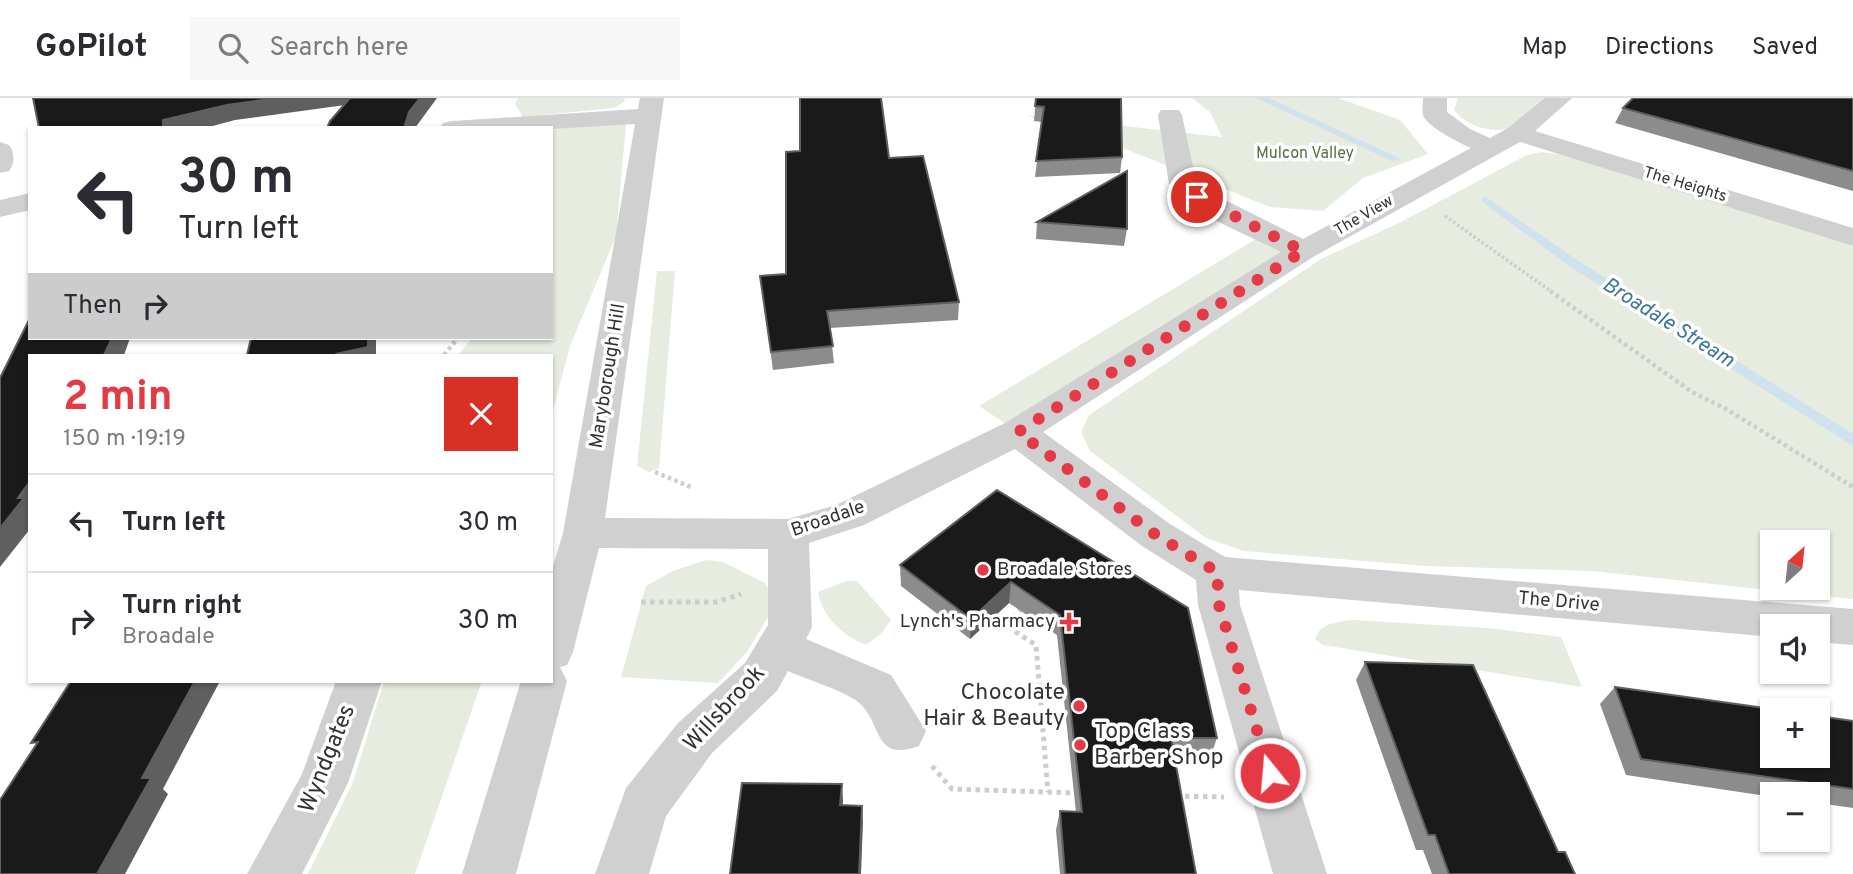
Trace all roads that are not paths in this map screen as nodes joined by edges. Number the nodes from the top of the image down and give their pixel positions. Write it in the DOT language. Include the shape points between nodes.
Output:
graph roads {
  1 [pos="503,98"];
  2 [pos="1435,98"];
  3 [pos="1560,98"];
  4 [pos="651,107"];
  5 [pos="1170,115"];
  6 [pos="491,126"];
  7 [pos="1517,133"];
  8 [pos="1490,147"];
  9 [pos="0,150"];
  10 [pos="0,165"];
  11 [pos="28,202"];
  12 [pos="0,209"];
  13 [pos="1853,237"];
  14 [pos="1303,251"];
  15 [pos="1049,410"];
  16 [pos="1018,432"];
  17 [pos="583,533"];
  18 [pos="788,552"];
  19 [pos="1217,572"];
  20 [pos="1853,627"];
  21 [pos="553,645"];
  22 [pos="779,647"];
  23 [pos="358,683"];
  24 [pos="543,683"];
  25 [pos="902,730"];
  26 [pos="274,874"];
  27 [pos="489,874"];
  28 [pos="622,874"];
  29 [pos="1300,874"];
  1 -- 6 [label="street"];
  2 -- 8 [label="street" via="1435,115"];
  3 -- 7 [label="street"];
  4 -- 6 [label="street"];
  4 -- 17 [label="street, Maryborough Hill"];
  5 -- 14 [label="street" via="1183,184 1197,197"];
  7 -- 8 [label="street"];
  7 -- 13 [label="street, The Heights"];
  8 -- 14 [label="street, The View"];
  9 -- 10 [label="street"];
  11 -- 12 [label="street"];
  14 -- 15 [label="street, The View"];
  15 -- 16 [label="street, Broadale"];
  16 -- 18 [label="street, Broadale" via="850,515"];
  16 -- 19 [label="street" via="1156,535"];
  17 -- 18 [label="street, Broadale"];
  17 -- 21 [label="street, Maryborough Hill"];
  18 -- 22 [label="street, Willsbrook" via="790,627"];
  19 -- 20 [label="street, The Drive"];
  19 -- 29 [label="street" via="1219,605"];
  22 -- 25 [label="street" via="875,690"];
  22 -- 28 [label="street, Willsbrook" via="761,677 695,738 644,805"];
  23 -- 26 [label="street, Wyndgates" via="323,783"];
  24 -- 27 [label="street"];
}
